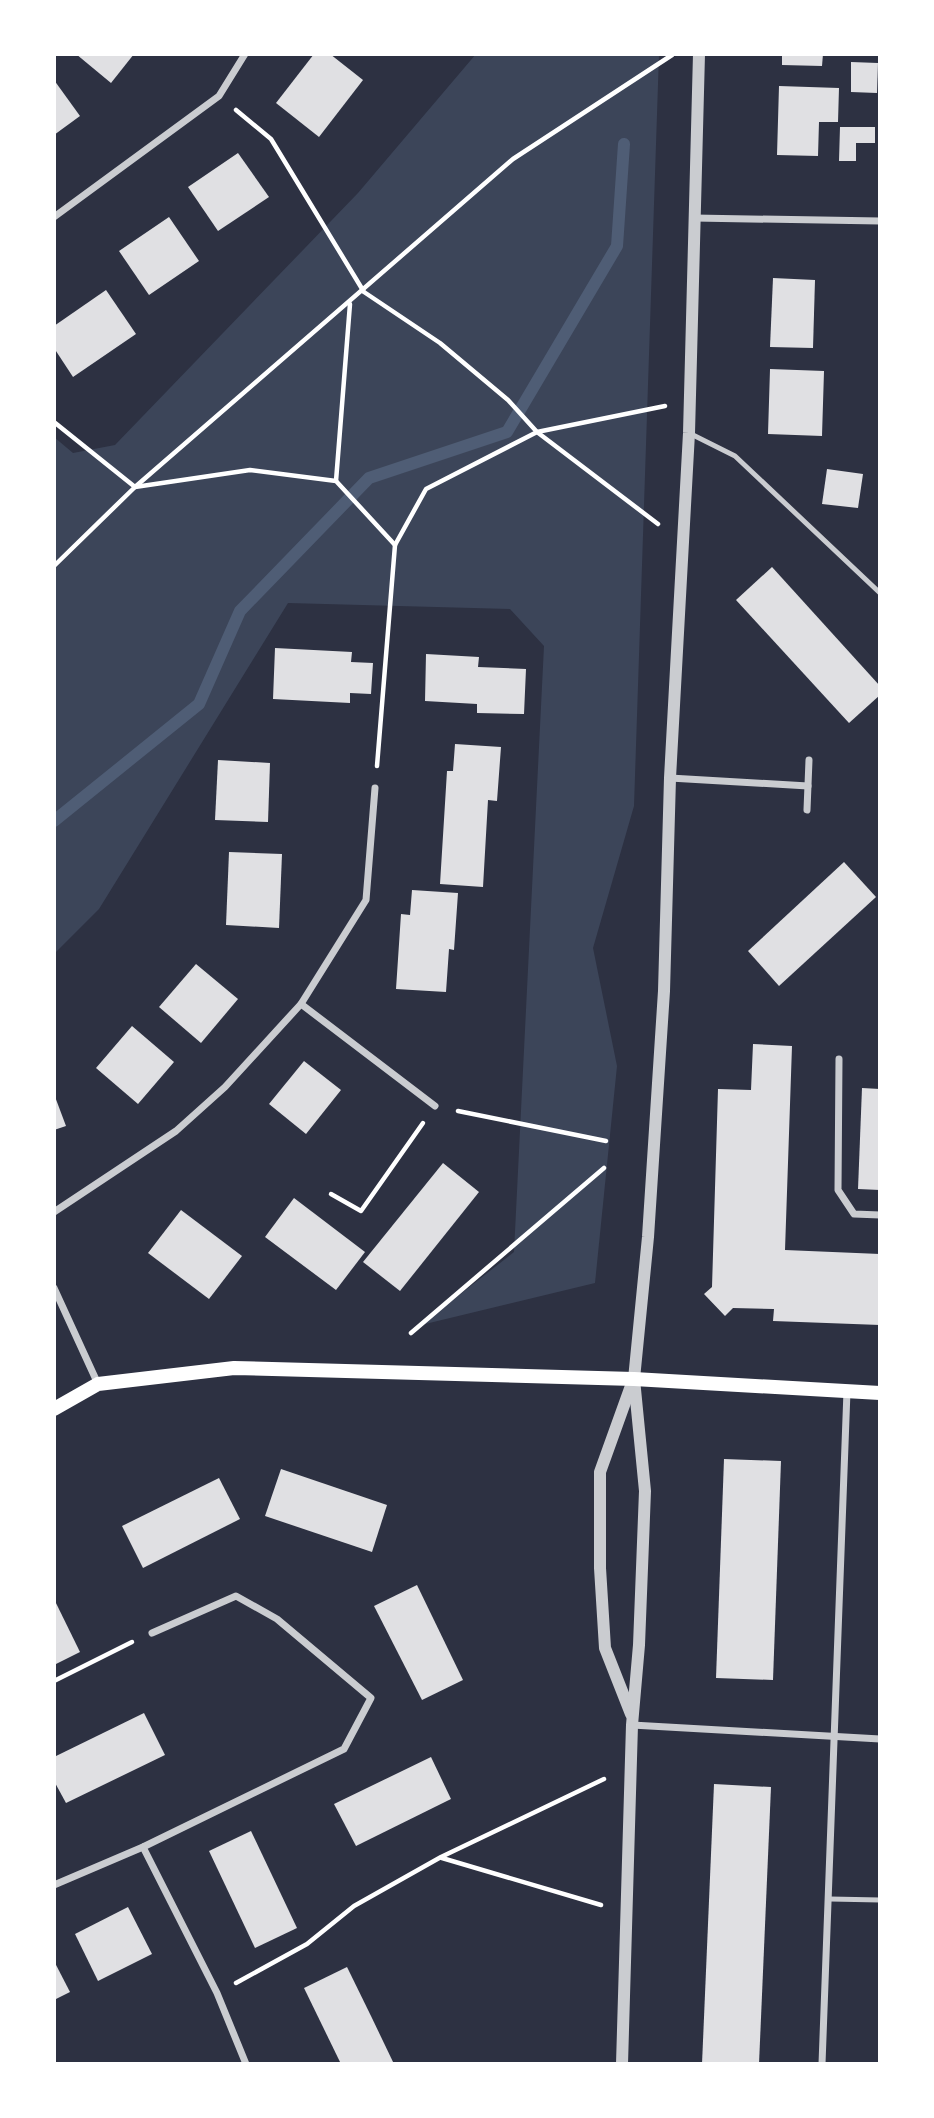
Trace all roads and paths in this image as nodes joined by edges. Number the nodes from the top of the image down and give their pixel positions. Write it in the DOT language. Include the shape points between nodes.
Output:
graph roads {
  1 [pos="245,54"];
  2 [pos="673,54"];
  3 [pos="699,54"];
  4 [pos="219,96"];
  5 [pos="54,217"];
  6 [pos="694,218"];
  7 [pos="880,221"];
  8 [pos="364,292"];
  9 [pos="350,304"];
  10 [pos="689,401"];
  11 [pos="54,422"];
  12 [pos="537,432"];
  13 [pos="689,433"];
  14 [pos="336,481"];
  15 [pos="135,487"];
  16 [pos="684,544"];
  17 [pos="395,545"];
  18 [pos="54,566"];
  19 [pos="880,593"];
  20 [pos="809,760"];
  21 [pos="670,778"];
  22 [pos="808,786"];
  23 [pos="375,788"];
  24 [pos="807,810"];
  25 [pos="301,1004"];
  26 [pos="839,1059"];
  27 [pos="435,1106"];
  28 [pos="606,1141"];
  29 [pos="604,1168"];
  30 [pos="331,1194"];
  31 [pos="54,1212"];
  32 [pos="880,1215"];
  33 [pos="54,1288"];
  34 [pos="411,1333"];
  35 [pos="634,1379"];
  36 [pos="98,1384"];
  37 [pos="847,1391"];
  38 [pos="880,1393"];
  39 [pos="54,1409"];
  40 [pos="152,1633"];
  41 [pos="54,1681"];
  42 [pos="632,1721"];
  43 [pos="833,1736"];
  44 [pos="880,1738"];
  45 [pos="631,1767"];
  46 [pos="143,1847"];
  47 [pos="441,1857"];
  48 [pos="54,1885"];
  49 [pos="830,1899"];
  50 [pos="880,1900"];
  51 [pos="626,1913"];
  52 [pos="217,1993"];
  53 [pos="246,2064"];
  54 [pos="622,2064"];
  55 [pos="822,2064"];
  1 -- 4 [label="street"];
  2 -- 8 [label="path" via="513,159"];
  3 -- 6 [label="street"];
  4 -- 5 [label="street"];
  4 -- 8 [label="path" via="271,139"];
  6 -- 7 [label="street"];
  6 -- 10 [label="street"];
  8 -- 9 [label="path"];
  8 -- 12 [label="path" via="440,343 508,400"];
  9 -- 14 [label="path"];
  9 -- 15 [label="path"];
  10 -- 12 [label="path"];
  10 -- 13 [label="street"];
  11 -- 15 [label="path"];
  12 -- 16 [label="path"];
  12 -- 17 [label="path" via="426,489"];
  13 -- 16 [label="street"];
  13 -- 19 [label="lane" via="735,456"];
  14 -- 15 [label="path" via="250,470"];
  14 -- 17 [label="path"];
  15 -- 18 [label="path"];
  16 -- 21 [label="street"];
  17 -- 23 [label="path"];
  20 -- 22 [label="street"];
  21 -- 22 [label="street"];
  21 -- 35 [label="street" via="660,1068"];
  22 -- 24 [label="street"];
  23 -- 25 [label="street" via="366,900"];
  25 -- 27 [label="street"];
  25 -- 31 [label="street" via="225,1087 176,1131"];
  26 -- 32 [label="street" via="838,1190 854,1214"];
  27 -- 28 [label="path"];
  27 -- 30 [label="path" via="361,1211"];
  29 -- 34 [label="path"];
  33 -- 36 [label="street"];
  35 -- 36 [label="main road" via="234,1368"];
  35 -- 37 [label="main road"];
  35 -- 42 [label="street" via="645,1491"];
  35 -- 42 [label="street" via="600,1472 606,1648"];
  36 -- 39 [label="main road"];
  37 -- 38 [label="main road"];
  37 -- 43 [label="street"];
  40 -- 41 [label="path"];
  40 -- 46 [label="street" via="236,1596 277,1619 371,1698 344,1749"];
  42 -- 43 [label="street"];
  42 -- 45 [label="street"];
  43 -- 44 [label="street"];
  43 -- 49 [label="street"];
  45 -- 47 [label="path"];
  45 -- 51 [label="street"];
  46 -- 48 [label="street"];
  46 -- 52 [label="street"];
  47 -- 51 [label="path"];
  47 -- 52 [label="path" via="354,1906 307,1944"];
  49 -- 50 [label="lane"];
  49 -- 55 [label="street"];
  51 -- 54 [label="street"];
  52 -- 53 [label="street"];
}
